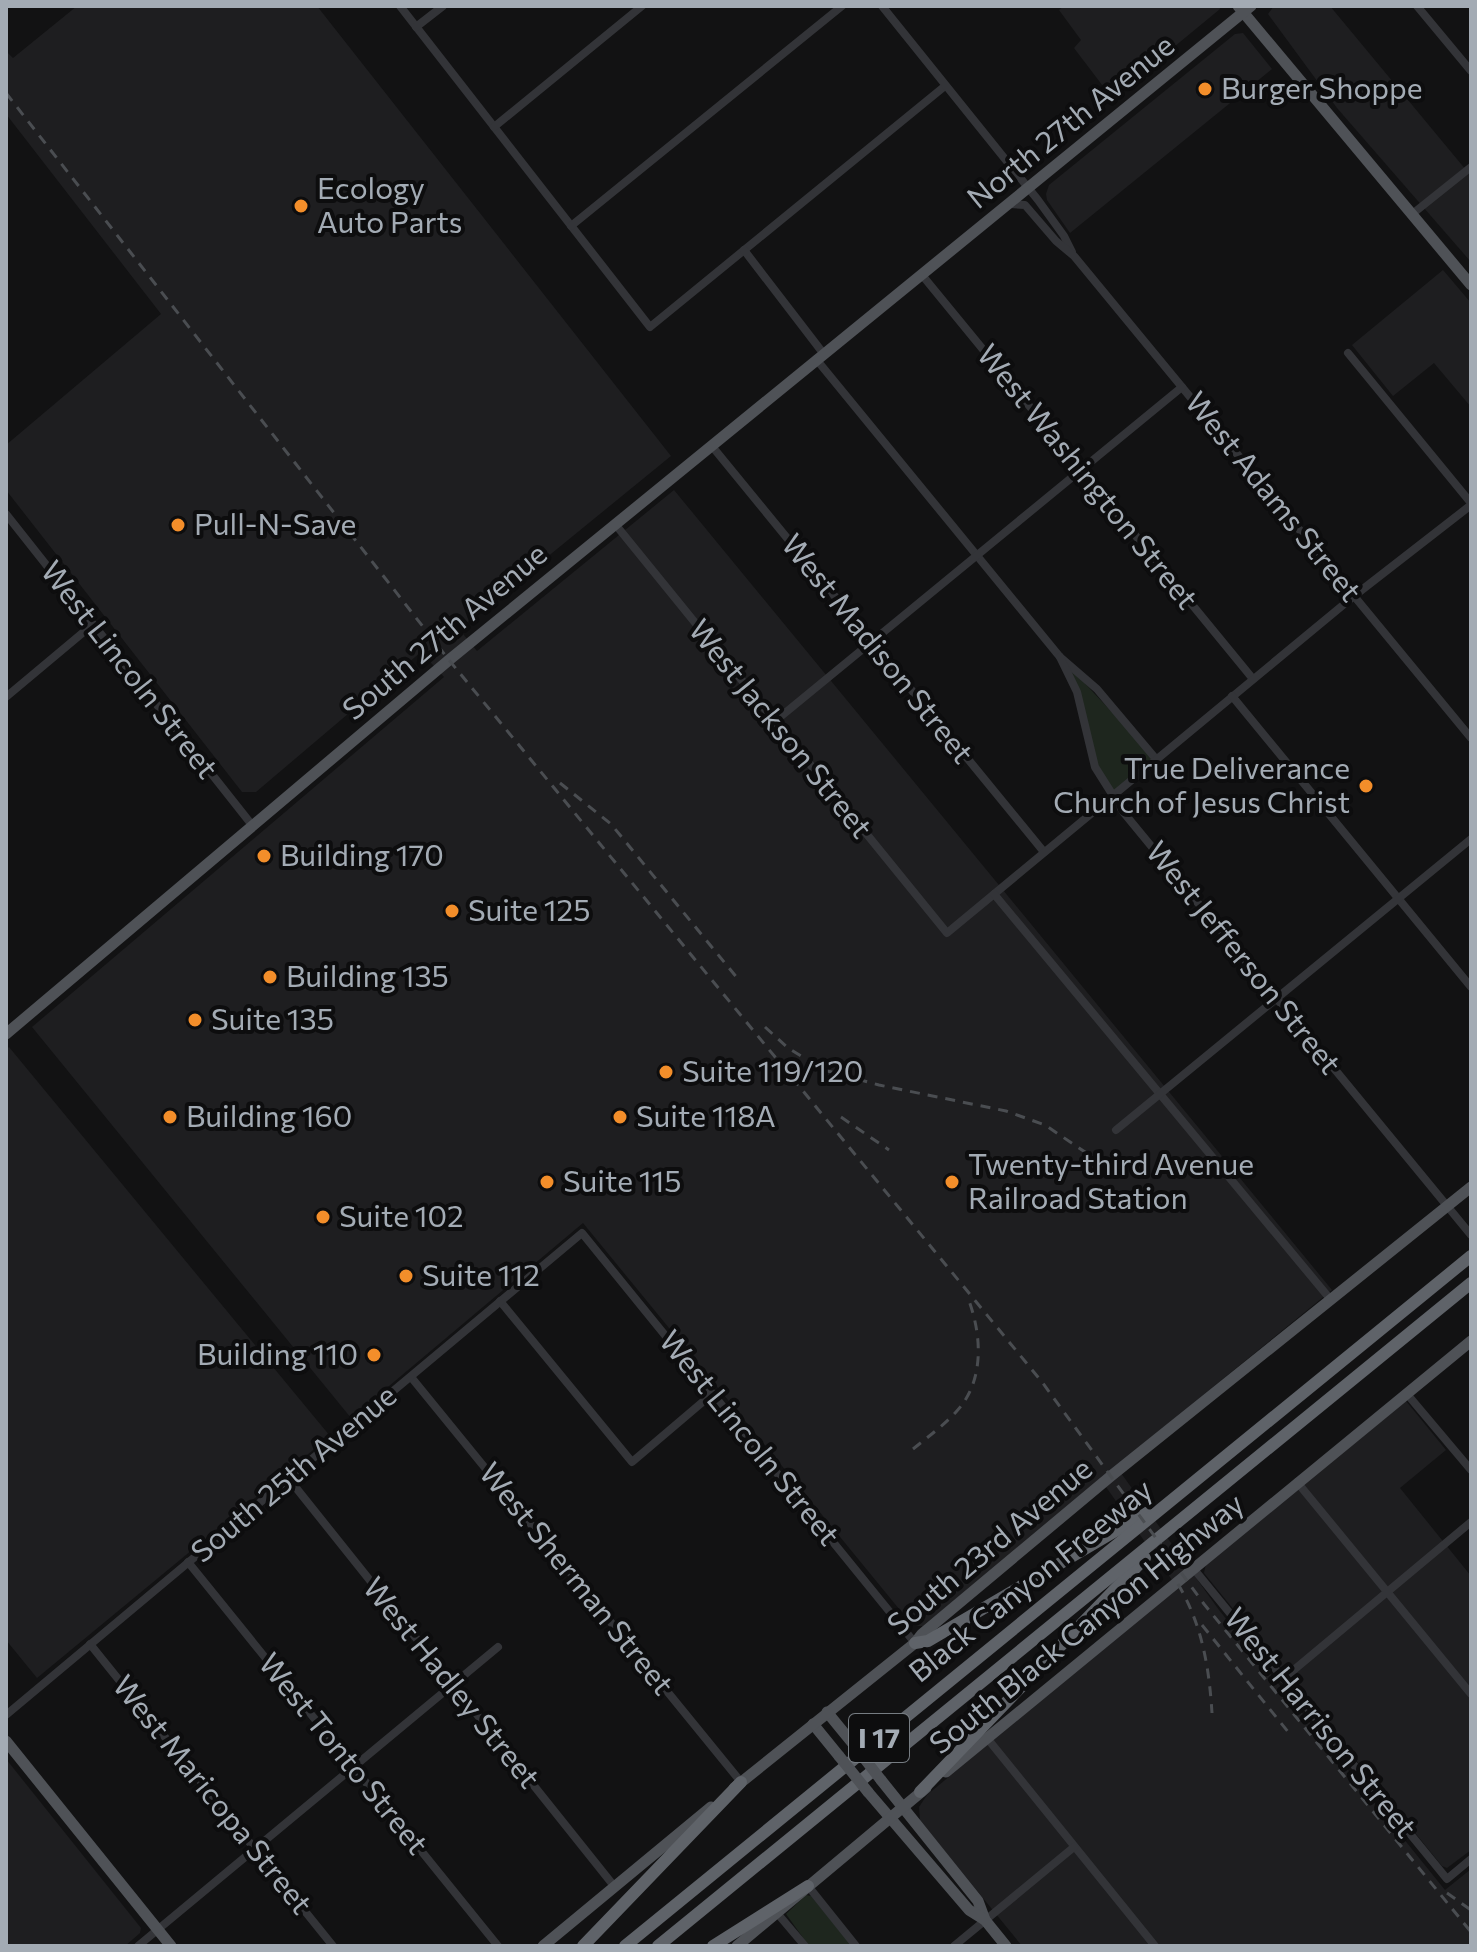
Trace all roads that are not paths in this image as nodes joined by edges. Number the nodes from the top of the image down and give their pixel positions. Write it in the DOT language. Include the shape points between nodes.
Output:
graph roads {
  1 [pos="400,6"];
  2 [pos="443,6"];
  3 [pos="642,6"];
  4 [pos="842,6"];
  5 [pos="882,6"];
  6 [pos="1417,6"];
  7 [pos="1244,8"];
  8 [pos="416,27"];
  9 [pos="1471,71"];
  10 [pos="945,86"];
  11 [pos="494,127"];
  12 [pos="1471,167"];
  13 [pos="1028,189"];
  14 [pos="1009,205"];
  15 [pos="1411,215"];
  16 [pos="571,226"];
  17 [pos="744,250"];
  18 [pos="1074,256"];
  19 [pos="922,275"];
  20 [pos="1471,285"];
  21 [pos="1348,353"];
  22 [pos="820,356"];
  23 [pos="1182,387"];
  24 [pos="711,445"];
  25 [pos="1080,469"];
  26 [pos="1471,504"];
  27 [pos="6,514"];
  28 [pos="615,524"];
  29 [pos="977,555"];
  30 [pos="1354,596"];
  31 [pos="92,625"];
  32 [pos="871,642"];
  33 [pos="1060,657"];
  34 [pos="1253,679"];
  35 [pos="1232,696"];
  36 [pos="6,697"];
  37 [pos="774,722"];
  38 [pos="1471,738"];
  39 [pos="1156,759"];
  40 [pos="1112,796"];
  41 [pos="252,825"];
  42 [pos="1471,839"];
  43 [pos="1044,852"];
  44 [pos="994,894"];
  45 [pos="1398,899"];
  46 [pos="1471,987"];
  47 [pos="1276,998"];
  48 [pos="6,1034"];
  49 [pos="1160,1094"];
  50 [pos="1116,1130"];
  51 [pos="1471,1187"];
  52 [pos="1447,1207"];
  53 [pos="1468,1232"];
  54 [pos="582,1233"];
  55 [pos="1471,1256"];
  56 [pos="1471,1283"];
  57 [pos="1331,1300"];
  58 [pos="500,1301"];
  59 [pos="1471,1341"];
  60 [pos="411,1377"];
  61 [pos="712,1394"];
  62 [pos="1407,1394"];
  63 [pos="1471,1470"];
  64 [pos="289,1479"];
  65 [pos="1297,1482"];
  66 [pos="1186,1488"];
  67 [pos="1186,1516"];
  68 [pos="1471,1522"];
  69 [pos="188,1562"];
  70 [pos="1193,1568"];
  71 [pos="1387,1591"];
  72 [pos="915,1643"];
  73 [pos="90,1644"];
  74 [pos="498,1647"];
  75 [pos="1283,1679"];
  76 [pos="453,1684"];
  77 [pos="1471,1694"];
  78 [pos="827,1712"];
  79 [pos="6,1715"];
  80 [pos="813,1724"];
  81 [pos="987,1738"];
  82 [pos="6,1741"];
  83 [pos="353,1766"];
  84 [pos="741,1782"];
  85 [pos="920,1792"];
  86 [pos="904,1808"];
  87 [pos="890,1819"];
  88 [pos="1074,1847"];
  89 [pos="254,1848"];
  90 [pos="1471,1859"];
  91 [pos="614,1886"];
  92 [pos="808,1886"];
  93 [pos="777,1913"];
  94 [pos="985,1920"];
  95 [pos="158,1929"];
  96 [pos="138,1946"];
  97 [pos="171,1946"];
  98 [pos="333,1946"];
  99 [pos="498,1946"];
  100 [pos="543,1946"];
  101 [pos="583,1946"];
  102 [pos="625,1946"];
  103 [pos="658,1946"];
  104 [pos="713,1946"];
  105 [pos="737,1946"];
  106 [pos="805,1946"];
  107 [pos="856,1946"];
  108 [pos="954,1946"];
  109 [pos="1006,1946"];
  110 [pos="1155,1946"];
  1 -- 8 [label="street"];
  2 -- 8 [label="street"];
  3 -- 11 [label="street"];
  4 -- 16 [label="street"];
  5 -- 10 [label="street, West Adams Street"];
  6 -- 9 [label="street"];
  7 -- 13 [label="main road, North 27th Avenue"];
  7 -- 15 [label="main road"];
  8 -- 11 [label="street"];
  10 -- 13 [label="street, West Adams Street"];
  10 -- 17 [label="street"];
  11 -- 16 [label="street"];
  12 -- 15 [label="street"];
  13 -- 14 [label="main road, North 27th Avenue"];
  13 -- 18 [label="street, West Adams Street"];
  14 -- 18 [label="street, West Adams Street" via="1025,205"];
  14 -- 19 [label="main road, North 27th Avenue"];
  15 -- 20 [label="main road"];
  16 -- 17 [label="street" via="650,327"];
  17 -- 22 [label="street, West Jefferson Street"];
  18 -- 23 [label="street, West Adams Street"];
  19 -- 22 [label="main road, South 27th Avenue"];
  19 -- 25 [label="street, West Washington Street"];
  21 -- 26 [label="street"];
  22 -- 24 [label="main road, South 27th Avenue"];
  22 -- 29 [label="street, West Jefferson Street"];
  23 -- 25 [label="street"];
  23 -- 30 [label="street, West Adams Street"];
  24 -- 28 [label="main road, South 27th Avenue"];
  24 -- 32 [label="street, West Madison Street"];
  25 -- 29 [label="street"];
  25 -- 34 [label="street, West Washington Street"];
  26 -- 30 [label="street"];
  27 -- 31 [label="street, West Lincoln Street"];
  28 -- 37 [label="street, West Jackson Street"];
  28 -- 41 [label="main road, South 27th Avenue"];
  29 -- 32 [label="street"];
  29 -- 33 [label="street, West Jefferson Street"];
  30 -- 34 [label="street"];
  30 -- 38 [label="street, West Adams Street"];
  31 -- 36 [label="street"];
  31 -- 41 [label="street, West Lincoln Street"];
  32 -- 37 [label="street"];
  32 -- 43 [label="street, West Madison Street"];
  33 -- 39 [label="street, West Jefferson Street" via="1097,689"];
  33 -- 40 [label="street, West Jefferson Street" via="1077,692 1095,767"];
  34 -- 35 [label="street"];
  35 -- 39 [label="street"];
  35 -- 45 [label="street"];
  37 -- 44 [label="street, West Jackson Street" via="947,933"];
  39 -- 40 [label="street"];
  40 -- 43 [label="street"];
  40 -- 47 [label="street, West Jefferson Street"];
  41 -- 48 [label="main road, South 27th Avenue"];
  42 -- 45 [label="street"];
  43 -- 44 [label="street"];
  44 -- 49 [label="street"];
  45 -- 46 [label="street"];
  45 -- 47 [label="street"];
  47 -- 49 [label="street"];
  47 -- 52 [label="street, West Jefferson Street"];
  49 -- 50 [label="street"];
  49 -- 57 [label="street"];
  51 -- 52 [label="main road, South 23rd Avenue"];
  52 -- 53 [label="street, West Jefferson Street"];
  52 -- 57 [label="main road, South 23rd Avenue"];
  54 -- 58 [label="street, South 25th Avenue"];
  54 -- 61 [label="street, West Lincoln Street"];
  55 -- 66 [label="highway, Black Canyon Freeway / I 17"];
  56 -- 67 [label="highway, Black Canyon Freeway / I 17"];
  57 -- 72 [label="main road, South 23rd Avenue" via="1100,1485"];
  58 -- 60 [label="street, South 25th Avenue"];
  58 -- 61 [label="street" via="632,1462"];
  59 -- 62 [label="main road, South Black Canyon Highway"];
  60 -- 64 [label="street, South 25th Avenue"];
  60 -- 84 [label="street, West Sherman Street"];
  61 -- 72 [label="street, West Lincoln Street"];
  62 -- 63 [label="street"];
  62 -- 65 [label="main road, South Black Canyon Highway"];
  64 -- 69 [label="street, South 25th Avenue"];
  64 -- 76 [label="street, West Hadley Street"];
  65 -- 70 [label="main road, South Black Canyon Highway"];
  65 -- 71 [label="street"];
  66 -- 72 [label="highway" via="928,1641"];
  66 -- 102 [label="highway, Black Canyon Freeway / I 17"];
  67 -- 85 [label="highway"];
  67 -- 103 [label="highway, Black Canyon Freeway / I 17"];
  68 -- 71 [label="street"];
  69 -- 73 [label="street, South 25th Avenue"];
  69 -- 83 [label="street, West Tonto Street"];
  70 -- 75 [label="street, West Harrison Street"];
  70 -- 81 [label="main road, South Black Canyon Highway"];
  71 -- 75 [label="street"];
  71 -- 77 [label="street"];
  72 -- 78 [label="main road, South 23rd Avenue"];
  73 -- 79 [label="street, South 25th Avenue"];
  73 -- 89 [label="street, West Maricopa Street"];
  74 -- 76 [label="street"];
  75 -- 90 [label="street, West Harrison Street" via="1447,1879"];
  76 -- 83 [label="street"];
  76 -- 91 [label="street, West Hadley Street"];
  78 -- 80 [label="main road, South 23rd Avenue"];
  78 -- 86 [label="main road, bridge"];
  80 -- 84 [label="main road, South 23rd Avenue"];
  80 -- 87 [label="main road, bridge"];
  81 -- 85 [label="main road, South Black Canyon Highway"];
  81 -- 88 [label="street"];
  82 -- 95 [label="main road"];
  83 -- 89 [label="street"];
  83 -- 99 [label="street, West Tonto Street"];
  84 -- 91 [label="main road, South 23rd Avenue"];
  84 -- 101 [label="highway"];
  85 -- 86 [label="main road, South Black Canyon Highway"];
  86 -- 87 [label="main road, South Black Canyon Highway"];
  86 -- 94 [label="main road" via="978,1901"];
  87 -- 92 [label="main road, South Black Canyon Highway"];
  87 -- 94 [label="main road" via="969,1910"];
  88 -- 94 [label="street"];
  88 -- 110 [label="street"];
  89 -- 95 [label="street"];
  89 -- 98 [label="street, West Maricopa Street"];
  91 -- 100 [label="main road, South 23rd Avenue"];
  92 -- 93 [label="main road, South Black Canyon Highway"];
  92 -- 104 [label="highway"];
  92 -- 107 [label="street"];
  93 -- 105 [label="main road, South Black Canyon Highway"];
  93 -- 106 [label="street"];
  94 -- 108 [label="street"];
  94 -- 109 [label="main road"];
  95 -- 96 [label="street"];
  95 -- 97 [label="main road"];
}
